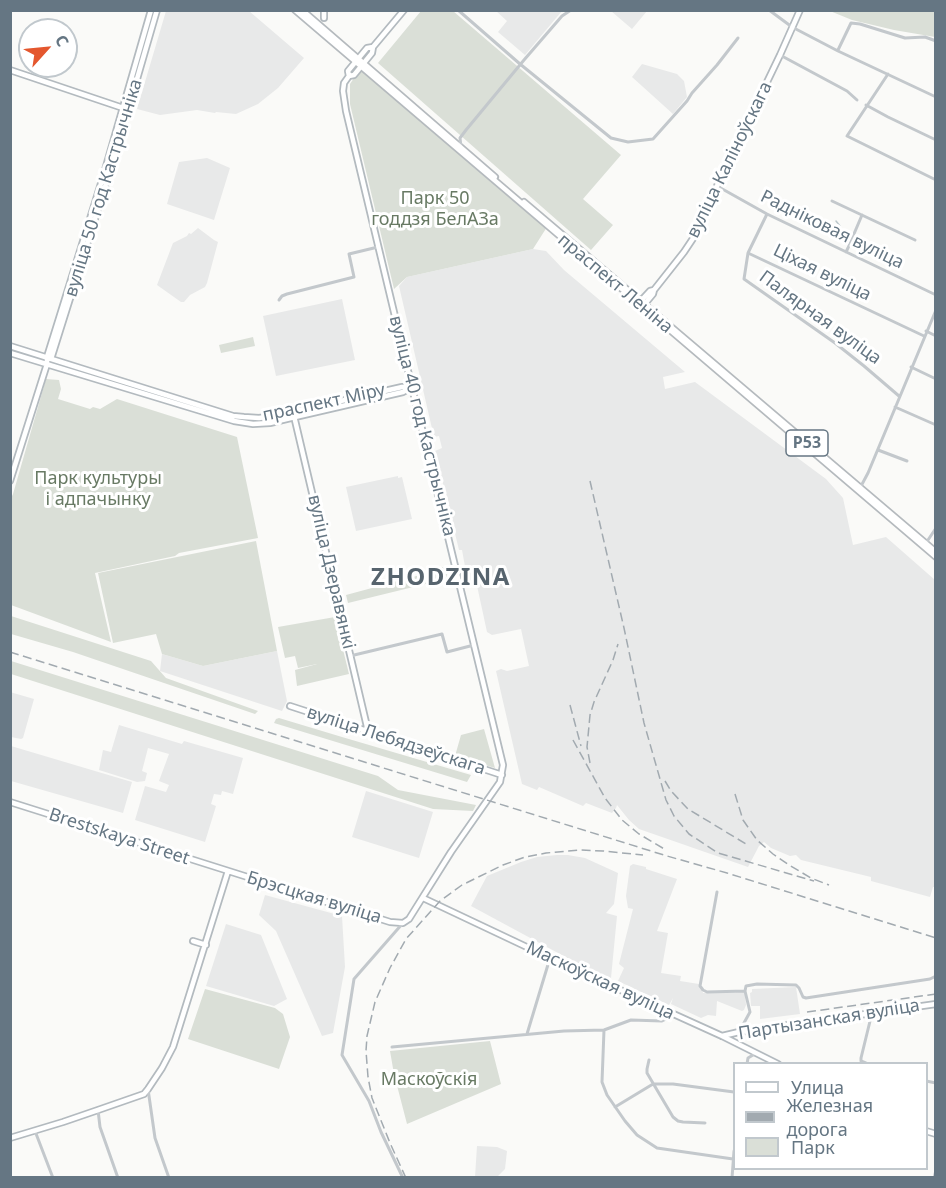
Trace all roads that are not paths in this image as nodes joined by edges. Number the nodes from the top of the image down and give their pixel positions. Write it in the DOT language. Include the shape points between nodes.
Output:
graph roads {
  1 [pos="151,10"];
  2 [pos="157,10"];
  3 [pos="295,10"];
  4 [pos="302,10"];
  5 [pos="324,10"];
  6 [pos="404,10"];
  7 [pos="458,10"];
  8 [pos="571,10"];
  9 [pos="769,10"];
  10 [pos="800,10"];
  11 [pos="324,18"];
  12 [pos="792,27"];
  13 [pos="738,38"];
  14 [pos="936,41"];
  15 [pos="373,47"];
  16 [pos="838,51"];
  17 [pos="780,55"];
  18 [pos="357,60"];
  19 [pos="365,64"];
  20 [pos="520,64"];
  21 [pos="10,70"];
  22 [pos="888,74"];
  23 [pos="349,76"];
  24 [pos="936,97"];
  25 [pos="857,100"];
  26 [pos="866,105"];
  27 [pos="125,109"];
  28 [pos="461,136"];
  29 [pos="448,137"];
  30 [pos="936,140"];
  31 [pos="462,148"];
  32 [pos="936,180"];
  33 [pos="717,186"];
  34 [pos="832,201"];
  35 [pos="767,214"];
  36 [pos="862,215"];
  37 [pos="915,240"];
  38 [pos="379,246"];
  39 [pos="846,252"];
  40 [pos="748,253"];
  41 [pos="936,295"];
  42 [pos="279,300"];
  43 [pos="642,304"];
  44 [pos="936,310"];
  45 [pos="926,331"];
  46 [pos="924,336"];
  47 [pos="936,336"];
  48 [pos="10,346"];
  49 [pos="10,353"];
  50 [pos="49,357"];
  51 [pos="47,364"];
  52 [pos="911,367"];
  53 [pos="936,379"];
  54 [pos="412,387"];
  55 [pos="143,391"];
  56 [pos="900,396"];
  57 [pos="895,407"];
  58 [pos="294,415"];
  59 [pos="936,425"];
  60 [pos="878,450"];
  61 [pos="907,461"];
  62 [pos="10,482"];
  63 [pos="859,490"];
  64 [pos="936,528"];
  65 [pos="924,545"];
  66 [pos="936,552"];
  67 [pos="936,557"];
  68 [pos="343,594"];
  69 [pos="337,595"];
  70 [pos="474,645"];
  71 [pos="350,656"];
  72 [pos="290,706"];
  73 [pos="368,731"];
  74 [pos="502,775"];
  75 [pos="10,802"];
  76 [pos="228,871"];
  77 [pos="717,892"];
  78 [pos="423,898"];
  79 [pos="403,923"];
  80 [pos="193,941"];
  81 [pos="206,945"];
  82 [pos="550,958"];
  83 [pos="936,976"];
  84 [pos="745,991"];
  85 [pos="936,1004"];
  86 [pos="872,1013"];
  87 [pos="674,1015"];
  88 [pos="604,1030"];
  89 [pos="739,1032"];
  90 [pos="526,1035"];
  91 [pos="722,1036"];
  92 [pos="392,1047"];
  93 [pos="754,1051"];
  94 [pos="649,1060"];
  95 [pos="747,1062"];
  96 [pos="774,1062"];
  97 [pos="864,1062"];
  98 [pos="653,1084"];
  99 [pos="148,1089"];
  100 [pos="733,1092"];
  101 [pos="615,1107"];
  102 [pos="98,1110"];
  103 [pos="705,1123"];
  104 [pos="35,1134"];
  105 [pos="10,1138"];
  106 [pos="733,1160"];
  107 [pos="936,1170"];
  108 [pos="53,1178"];
  109 [pos="118,1178"];
  110 [pos="169,1178"];
  111 [pos="403,1178"];
  112 [pos="934,1178"];
  1 -- 27 [label="main road, вуліца 50 год Кастрычніка"];
  2 -- 27 [label="main road, вуліца 50 год Кастрычніка"];
  3 -- 18 [label="main road, праспект Леніна / Р53"];
  4 -- 18 [label="main road, праспект Леніна / Р53"];
  5 -- 11 [label="main road"];
  6 -- 15 [label="main road"];
  7 -- 20 [label="street"];
  8 -- 20 [label="street"];
  9 -- 12 [label="street"];
  10 -- 12 [label="main road, вуліца Каліноўскага"];
  12 -- 16 [label="street"];
  12 -- 17 [label="main road, вуліца Каліноўскага"];
  13 -- 20 [label="street" via="653,138 643,141 610,138"];
  14 -- 16 [label="street" via="926,37 905,38 851,22"];
  15 -- 18 [label="main road" via="367,48"];
  15 -- 19 [label="main road"];
  16 -- 22 [label="street"];
  17 -- 25 [label="street"];
  17 -- 33 [label="main road, вуліца Каліноўскага"];
  18 -- 19 [label="main road, праспект Леніна / Р53"];
  18 -- 23 [label="main road, вуліца 40 год Кастрычніка" via="348,71"];
  19 -- 23 [label="main road"];
  19 -- 29 [label="main road, праспект Леніна / Р53"];
  19 -- 43 [label="main road, праспект Леніна / Р53"];
  20 -- 28 [label="street"];
  21 -- 27 [label="main road"];
  22 -- 24 [label="street"];
  22 -- 26 [label="street"];
  23 -- 38 [label="main road, вуліца 40 год Кастрычніка" via="344,86 346,111"];
  26 -- 30 [label="street"];
  26 -- 32 [label="street" via="847,136"];
  27 -- 50 [label="main road, вуліца 50 год Кастрычніка"];
  28 -- 29 [label="street"];
  28 -- 31 [label="street"];
  29 -- 31 [label="main road, праспект Леніна / Р53"];
  31 -- 43 [label="main road, праспект Леніна / Р53"];
  33 -- 35 [label="street, Радніковая вуліца"];
  33 -- 43 [label="main road, вуліца Каліноўскага" via="691,243"];
  34 -- 36 [label="street"];
  35 -- 39 [label="street, Радніковая вуліца"];
  35 -- 40 [label="street, Ціхая вуліца"];
  36 -- 37 [label="street"];
  36 -- 39 [label="street"];
  38 -- 42 [label="street" via="349,254 354,277 287,294"];
  38 -- 54 [label="main road, вуліца 40 год Кастрычніка"];
  39 -- 41 [label="street, Радніковая вуліца"];
  40 -- 46 [label="street, Ціхая вуліца"];
  40 -- 56 [label="street, Палярная вуліца" via="744,279 835,343"];
  43 -- 63 [label="main road, праспект Леніна / Р53"];
  44 -- 45 [label="street"];
  45 -- 46 [label="street"];
  45 -- 47 [label="street"];
  46 -- 52 [label="street"];
  48 -- 50 [label="main road, праспект Міру"];
  49 -- 51 [label="main road, праспект Міру"];
  50 -- 51 [label="main road, вуліца 50 год Кастрычніка"];
  50 -- 55 [label="main road, праспект Міру"];
  51 -- 55 [label="main road, праспект Міру"];
  51 -- 62 [label="main road, вуліца 50 год Кастрычніка"];
  52 -- 53 [label="street"];
  52 -- 56 [label="street"];
  54 -- 58 [label="main road, праспект Міру"];
  54 -- 70 [label="main road, вуліца 40 год Кастрычніка"];
  55 -- 58 [label="main road, праспект Міру" via="233,416"];
  56 -- 57 [label="street"];
  57 -- 59 [label="street"];
  57 -- 60 [label="street"];
  58 -- 69 [label="main road, вуліца Дзеравянкі"];
  60 -- 61 [label="street"];
  60 -- 63 [label="street"];
  63 -- 65 [label="main road, праспект Леніна / Р53"];
  64 -- 65 [label="street"];
  65 -- 66 [label="main road, праспект Леніна / Р53"];
  65 -- 67 [label="main road, праспект Леніна / Р53"];
  68 -- 69 [label="main road"];
  69 -- 71 [label="main road, вуліца Дзеравянкі"];
  70 -- 71 [label="street" via="447,652 442,634"];
  70 -- 74 [label="main road, вуліца 40 год Кастрычніка" via="503,765"];
  71 -- 73 [label="main road, вуліца Дзеравянкі"];
  72 -- 73 [label="main road, вуліца Лебядзеўскага"];
  73 -- 74 [label="main road, вуліца Лебядзеўскага"];
  74 -- 78 [label="main road"];
  75 -- 76 [label="main road, Brestskaya Street"];
  76 -- 79 [label="main road, Брэсцкая вуліца"];
  76 -- 81 [label="main road"];
  77 -- 84 [label="street" via="700,986 706,992"];
  78 -- 79 [label="main road, Брэсцкая вуліца"];
  78 -- 82 [label="main road, Маскоўская вуліца"];
  79 -- 111 [label="street" via="354,978 342,1055 369,1101"];
  80 -- 81 [label="main road"];
  81 -- 99 [label="main road" via="173,1047"];
  82 -- 87 [label="main road, Маскоўская вуліца"];
  82 -- 90 [label="street"];
  83 -- 84 [label="street" via="806,998 796,985 757,984 746,986"];
  84 -- 89 [label="street" via="750,1012"];
  85 -- 86 [label="main road, Партызанская вуліца"];
  86 -- 89 [label="main road, Партызанская вуліца"];
  86 -- 97 [label="street" via="861,1058"];
  87 -- 88 [label="street" via="662,1021 631,1020"];
  87 -- 91 [label="main road, Маскоўская вуліца"];
  88 -- 90 [label="street"];
  88 -- 101 [label="street" via="602,1083"];
  89 -- 91 [label="main road, Партызанская вуліца"];
  90 -- 92 [label="street"];
  91 -- 93 [label="main road, Маскоўская вуліца"];
  93 -- 95 [label="street"];
  93 -- 96 [label="main road, Маскоўская вуліца"];
  94 -- 98 [label="street" via="646,1069"];
  98 -- 100 [label="street"];
  98 -- 101 [label="street"];
  98 -- 103 [label="street" via="678,1121"];
  99 -- 102 [label="main road" via="144,1094"];
  99 -- 110 [label="street" via="155,1138"];
  101 -- 106 [label="street" via="637,1135 657,1148"];
  102 -- 104 [label="main road"];
  102 -- 109 [label="street"];
  104 -- 105 [label="main road"];
  104 -- 108 [label="street"];
  107 -- 112 [label="street"];
}
